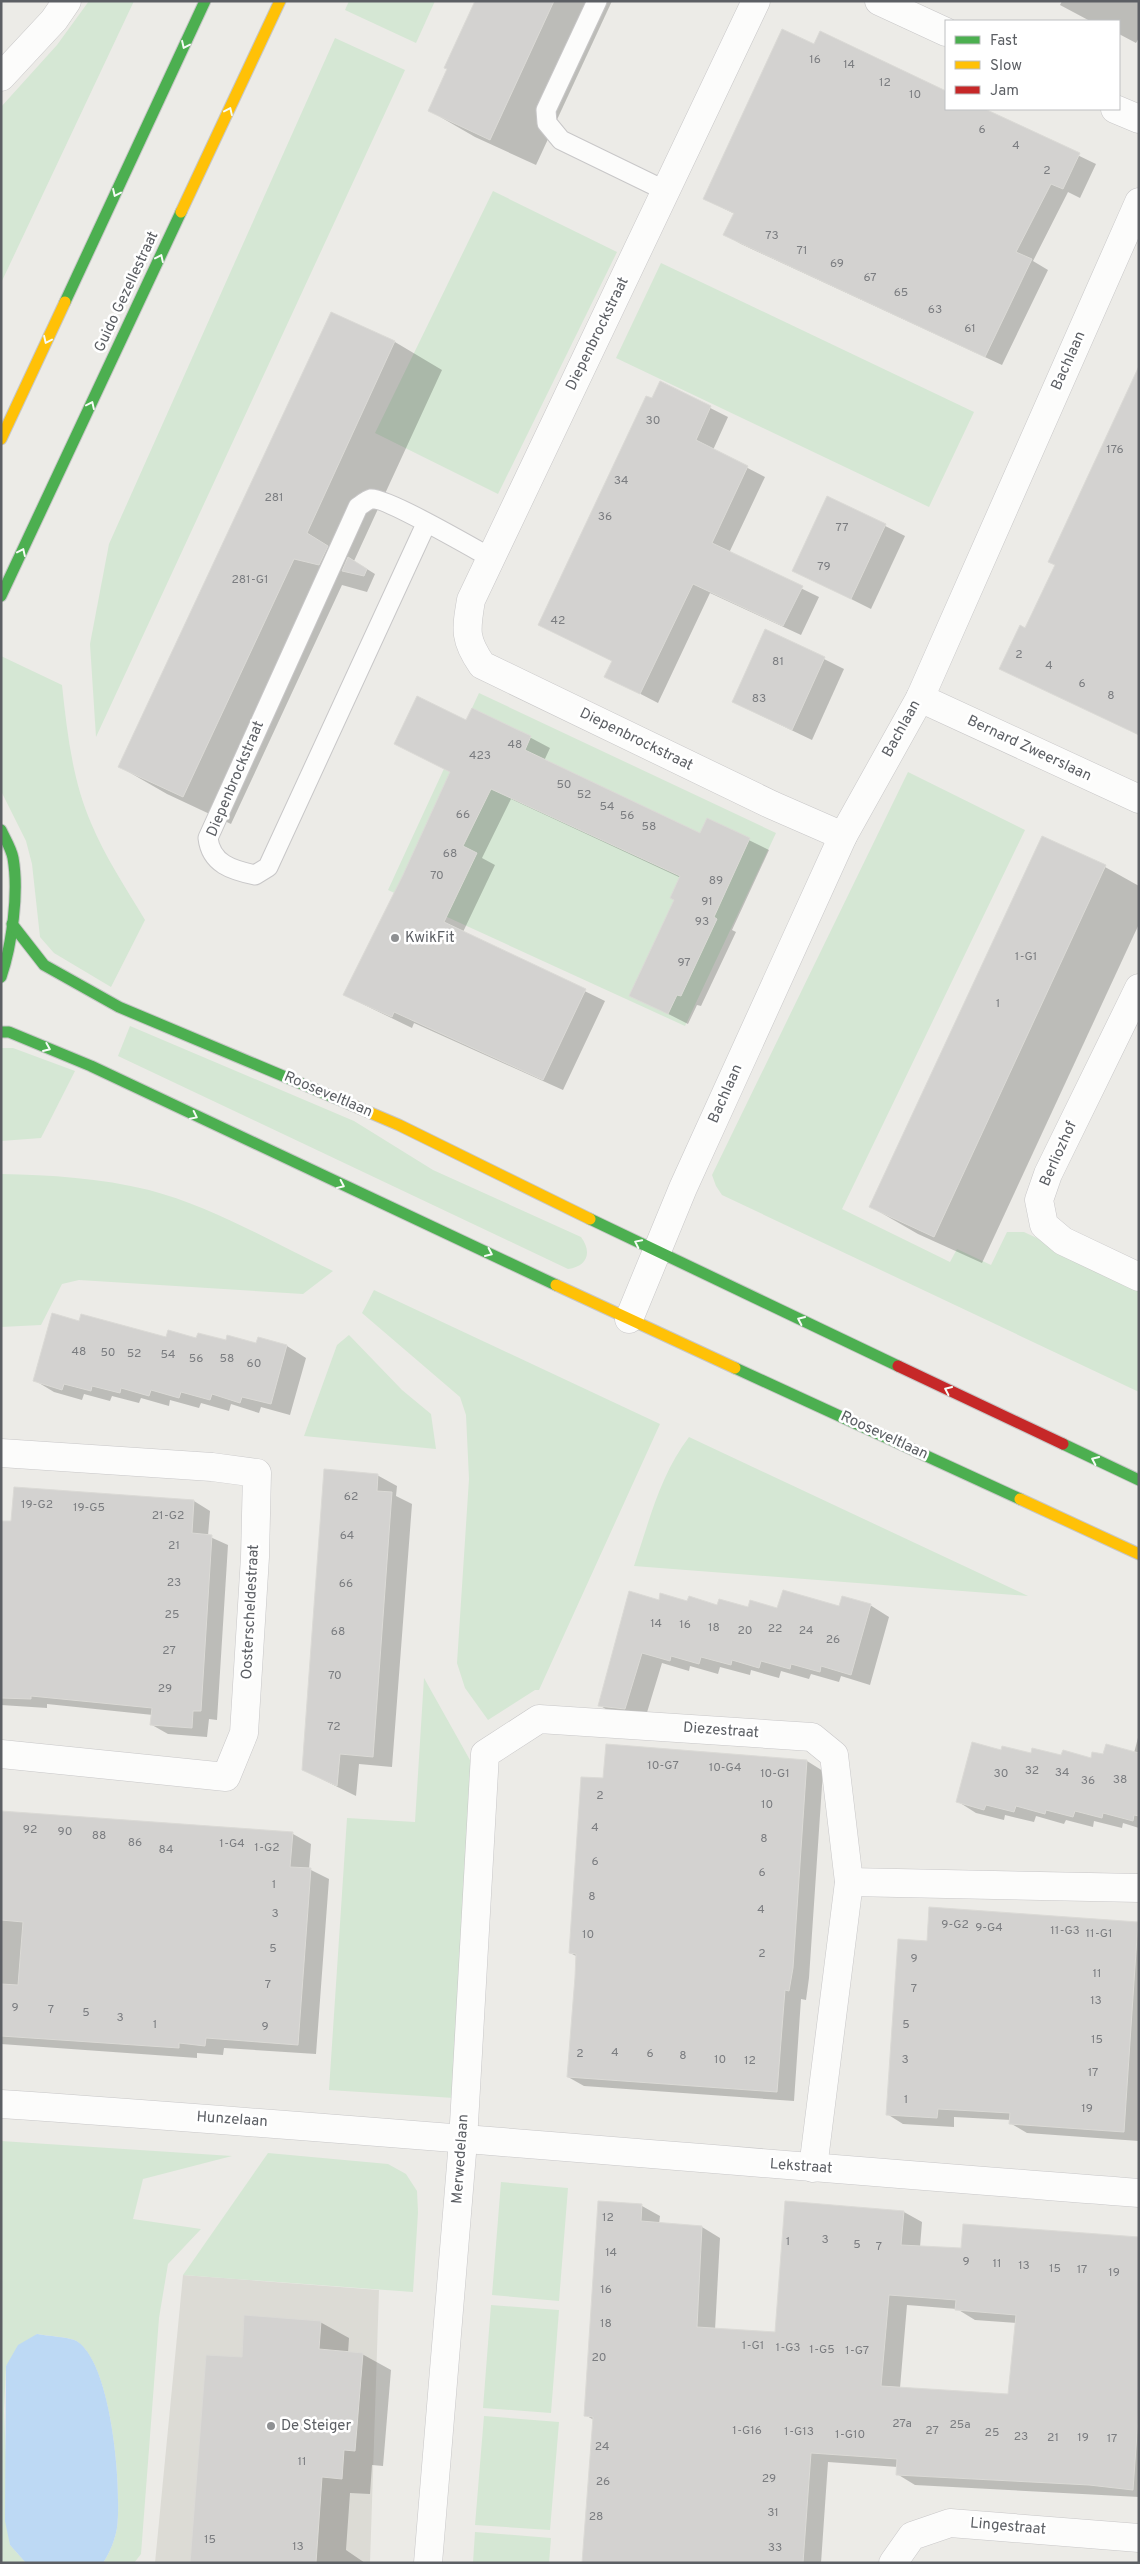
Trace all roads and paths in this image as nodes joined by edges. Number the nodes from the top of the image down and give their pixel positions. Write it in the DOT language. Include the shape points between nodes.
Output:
graph roads {
  1 [pos="67,1"];
  2 [pos="206,1"];
  3 [pos="280,1"];
  4 [pos="597,1"];
  5 [pos="756,1"];
  6 [pos="879,1"];
  7 [pos="945,32"];
  8 [pos="1,78"];
  9 [pos="1117,110"];
  10 [pos="1139,120"];
  11 [pos="666,191"];
  12 [pos="1139,202"];
  13 [pos="1,439"];
  14 [pos="426,524"];
  15 [pos="491,558"];
  16 [pos="1,596"];
  17 [pos="920,698"];
  18 [pos="1139,799"];
  19 [pos="1,830"];
  20 [pos="843,836"];
  21 [pos="12,924"];
  22 [pos="1,977"];
  23 [pos="1139,988"];
  24 [pos="1,1032"];
  25 [pos="658,1253"];
  26 [pos="1139,1276"];
  27 [pos="629,1319"];
  28 [pos="1,1453"];
  29 [pos="1139,1480"];
  30 [pos="1139,1554"];
  31 [pos="1,1754"];
  32 [pos="485,1754"];
  33 [pos="849,1882"];
  34 [pos="1139,1888"];
  35 [pos="1,2104"];
  36 [pos="463,2141"];
  37 [pos="813,2168"];
  38 [pos="1139,2193"];
  39 [pos="1139,2538"];
  40 [pos="428,2563"];
  41 [pos="893,2563"];
  1 -- 8 [label="street"];
  2 -- 13 [label="main road, one-way"];
  16 -- 3 [label="main road, Guido Gezellestraat, one-way"];
  4 -- 11 [label="lane" via="546,110 547,123 561,140"];
  5 -- 11 [label="street, Diepenbrockstraat"];
  6 -- 7 [label="street"];
  9 -- 10 [label="street"];
  11 -- 15 [label="street, Diepenbrockstraat"];
  12 -- 17 [label="street, Bachlaan"];
  14 -- 14 [label="lane, Diepenbrockstraat" via="380,500 370,499 358,507 208,838 210,851 221,862 239,872 255,875 268,866"];
  14 -- 15 [label="lane, Diepenbrockstraat"];
  15 -- 20 [label="street, Diepenbrockstraat" via="471,600 467,627 469,648 482,665"];
  17 -- 18 [label="street, Bernard Zweerslaan"];
  17 -- 20 [label="street, Bachlaan"];
  19 -- 21 [label="main road" via="13,859"];
  20 -- 25 [label="street, Bachlaan" via="683,1188"];
  21 -- 22 [label="main road" via="6,968"];
  25 -- 21 [label="main road, Rooseveltlaan, one-way" via="399,1125 119,1007 44,965"];
  23 -- 26 [label="street, Berliozhof" via="1048,1174 1039,1200 1044,1224 1063,1242"];
  24 -- 27 [label="main road, Rooseveltlaan, one-way" via="10,1032 91,1066"];
  25 -- 27 [label="street"];
  29 -- 25 [label="main road, Rooseveltlaan, one-way"];
  27 -- 30 [label="main road, Rooseveltlaan"];
  28 -- 31 [label="street, Oosterscheldestraat" via="257,1473 244,1733 226,1777"];
  32 -- 33 [label="street, Diezestraat" via="539,1719 812,1737 834,1756"];
  32 -- 36 [label="street, Merwedelaan"];
  33 -- 34 [label="street"];
  33 -- 37 [label="street, Diezestraat"];
  35 -- 36 [label="street, Hunzelaan" via="322,2126"];
  36 -- 37 [label="street, Lekstraat"];
  36 -- 40 [label="street, Merwedelaan"];
  37 -- 38 [label="street, Lekstraat"];
  39 -- 41 [label="street, Lingestraat" via="950,2523 912,2536"];
}
